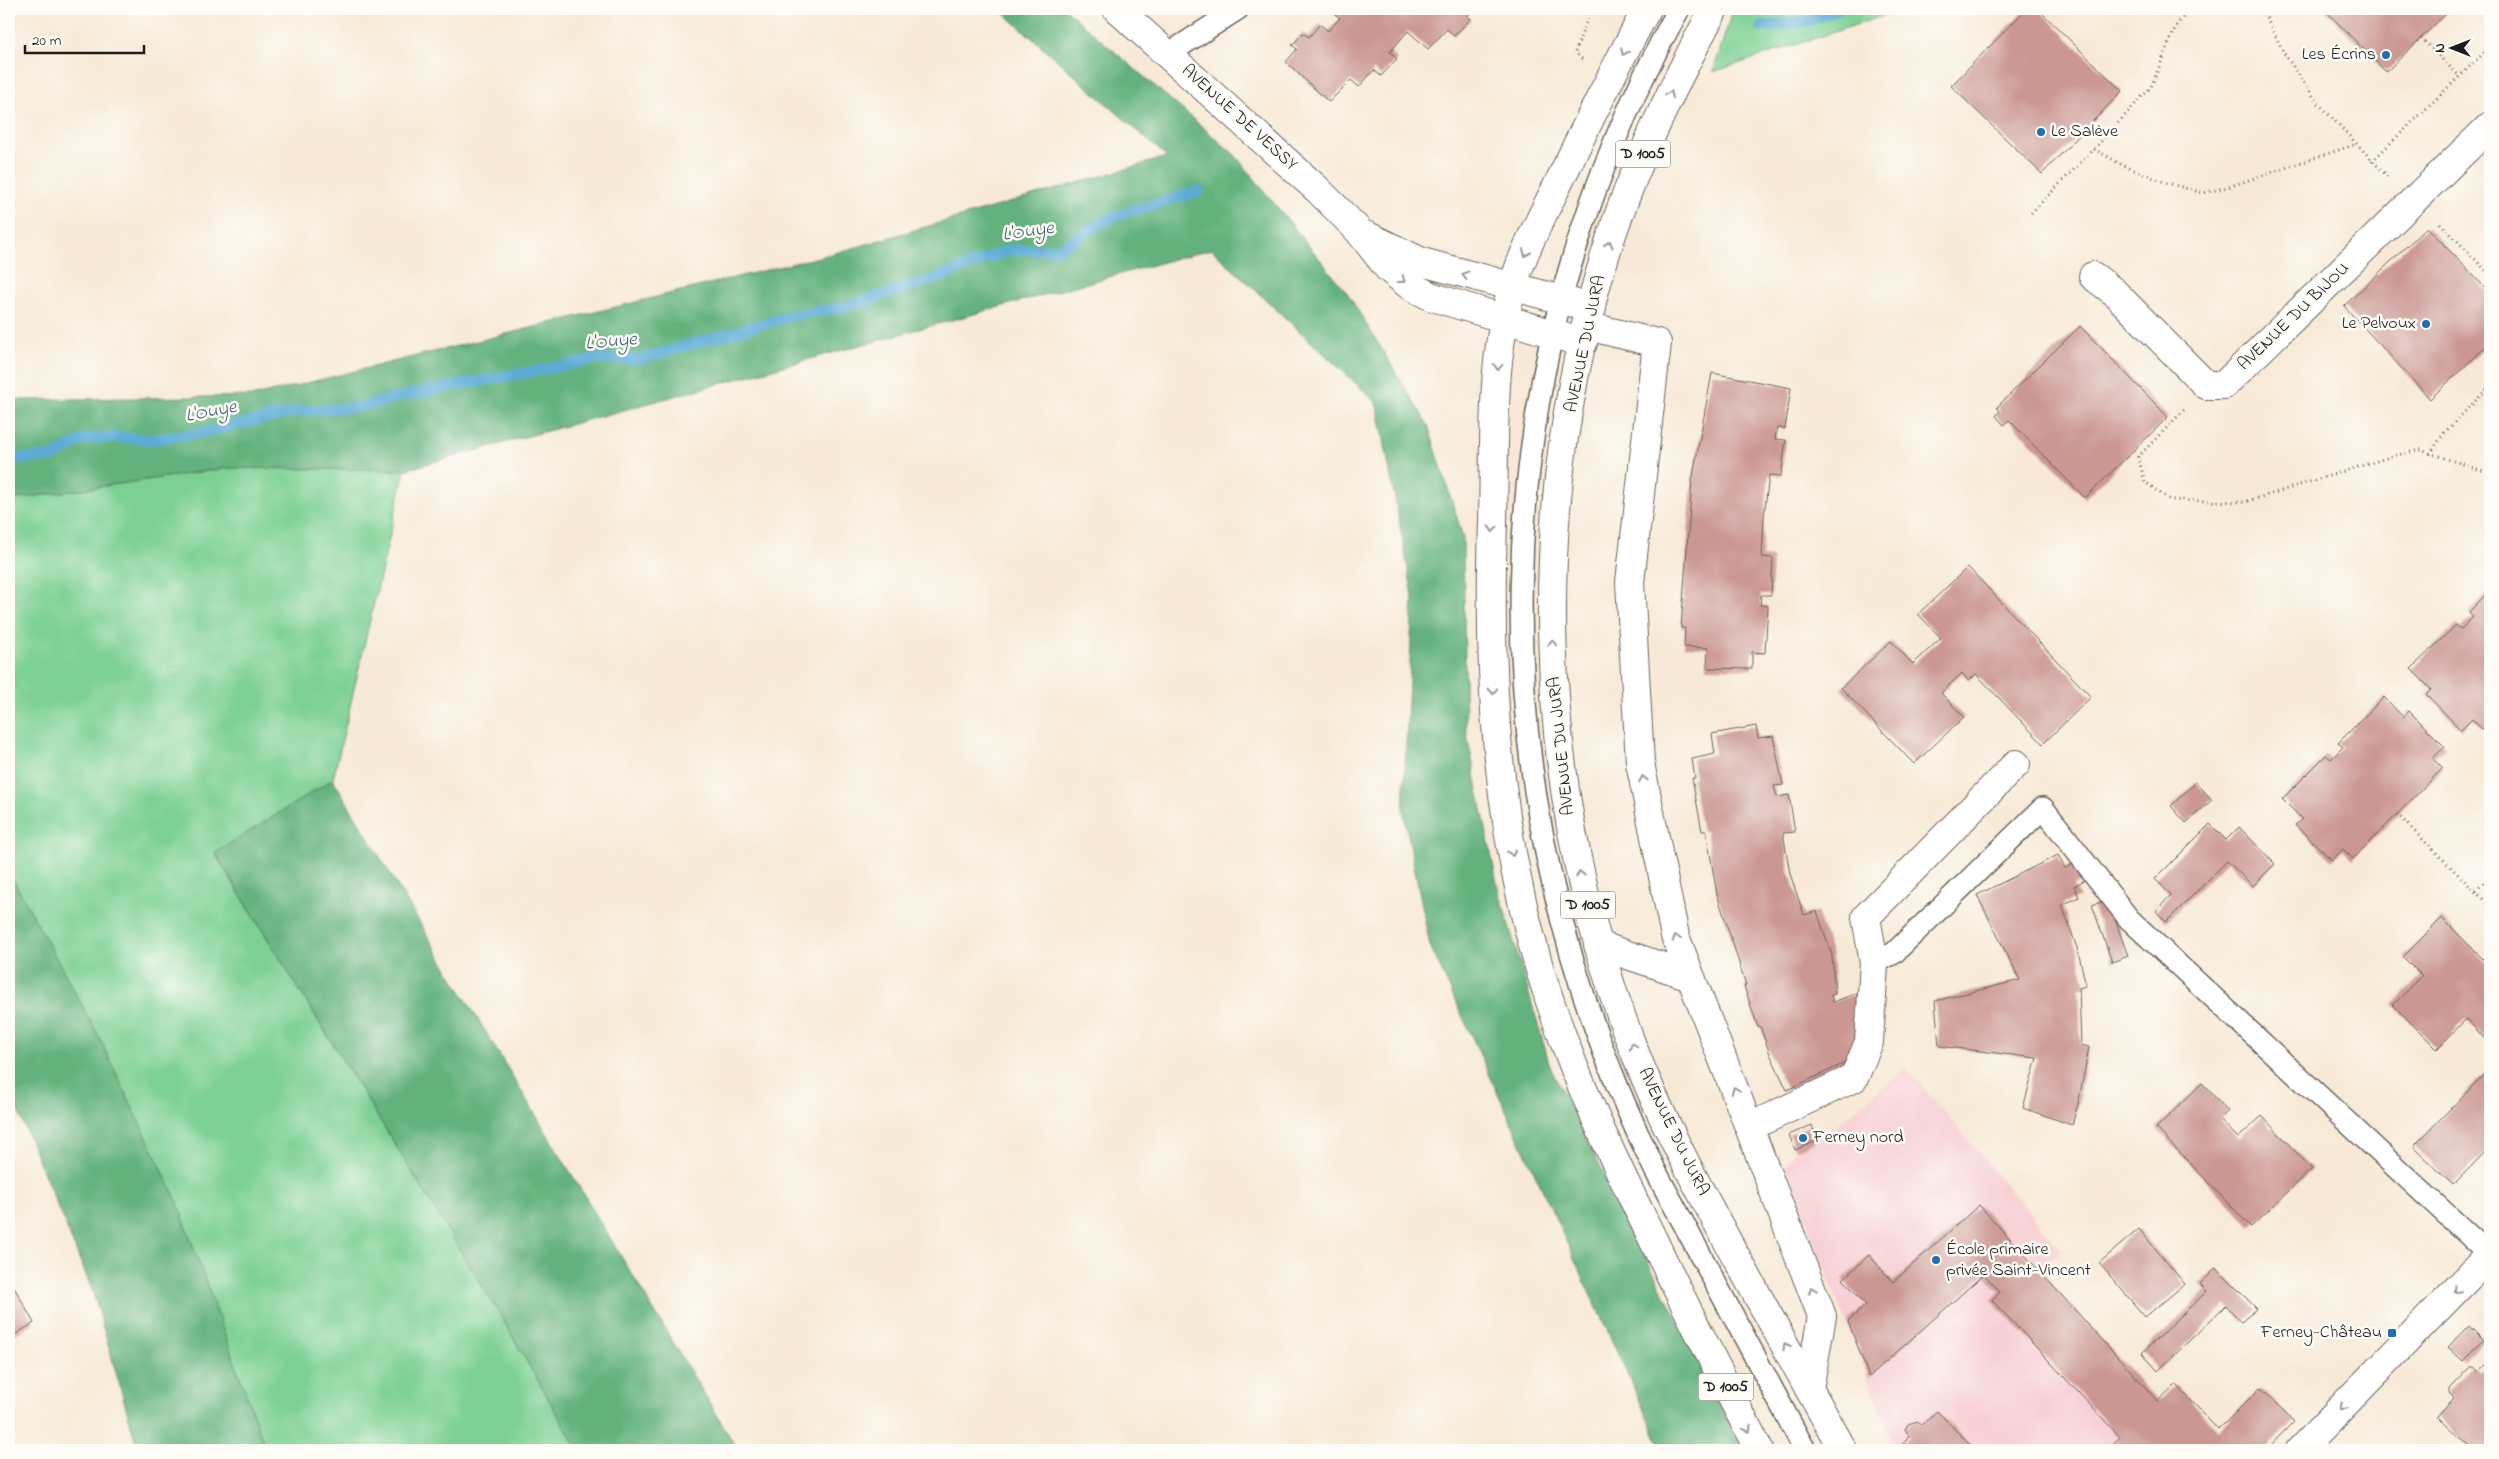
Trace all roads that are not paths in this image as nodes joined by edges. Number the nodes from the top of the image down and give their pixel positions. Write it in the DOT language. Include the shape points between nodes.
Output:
graph roads {
  1 [pos="1116,9"];
  2 [pos="1238,9"];
  3 [pos="1647,9"];
  4 [pos="1679,9"];
  5 [pos="1714,9"];
  6 [pos="1168,54"];
  7 [pos="2490,126"];
  8 [pos="1358,230"];
  9 [pos="2093,276"];
  10 [pos="1512,287"];
  11 [pos="1561,300"];
  12 [pos="1504,318"];
  13 [pos="1587,326"];
  14 [pos="1553,334"];
  15 [pos="2016,764"];
  16 [pos="1598,945"];
  17 [pos="1874,963"];
  18 [pos="1690,976"];
  19 [pos="1749,1127"];
  20 [pos="2490,1255"];
  21 [pos="1809,1389"];
  22 [pos="1759,1450"];
  23 [pos="1805,1450"];
  24 [pos="1843,1450"];
  25 [pos="2300,1450"];
  1 -- 6 [label="main road, AVENUE DE VESSY"];
  2 -- 6 [label="lane"];
  3 -- 10 [label="main road, D 1005, one-way" via="1552,197"];
  4 -- 11 [label="lane" via="1630,103 1582,231"];
  13 -- 5 [label="main road, AVENUE DU JURA / D 1005, one-way" via="1611,239 1636,171 1684,63"];
  6 -- 8 [label="main road, AVENUE DE VESSY"];
  7 -- 9 [label="main road, AVENUE DU BIJOU" via="2224,386 2206,386 2114,292"];
  10 -- 8 [label="main road, AVENUE DE VESSY, one-way" via="1422,262 1388,248"];
  8 -- 12 [label="main road, AVENUE DE VESSY, one-way" via="1388,268 1409,286 1430,296"];
  10 -- 11 [label="main road, AVENUE DE VESSY"];
  10 -- 12 [label="main road, D 1005"];
  11 -- 13 [label="main road, AVENUE DE VESSY"];
  11 -- 14 [label="lane"];
  12 -- 14 [label="main road, AVENUE DE VESSY"];
  12 -- 22 [label="main road, D 1005, one-way" via="1498,369 1491,659 1499,773 1524,911 1549,999 1586,1100"];
  13 -- 14 [label="main road, AVENUE DE VESSY"];
  16 -- 13 [label="main road, AVENUE DU JURA / D 1005, one-way" via="1571,832 1561,764 1554,695 1552,620 1558,491"];
  18 -- 13 [label="main road, one-way" via="1675,936 1640,763 1630,582 1657,344"];
  14 -- 23 [label="lane" via="1530,462 1521,580 1524,704 1536,807 1547,863 1586,1006 1634,1126"];
  15 -- 17 [label="main road" via="1866,917"];
  16 -- 18 [label="main road"];
  21 -- 16 [label="main road, AVENUE DU JURA / D 1005, one-way" via="1672,1137 1634,1049"];
  17 -- 19 [label="main road" via="1870,1042 1854,1078"];
  17 -- 20 [label="lane" via="1894,953 2043,808 2129,919"];
  19 -- 18 [label="main road, one-way"];
  21 -- 19 [label="main road, one-way" via="1822,1316"];
  20 -- 25 [label="main road, one-way"];
  21 -- 24 [label="main road, AVENUE DU JURA / D 1005"];
}
